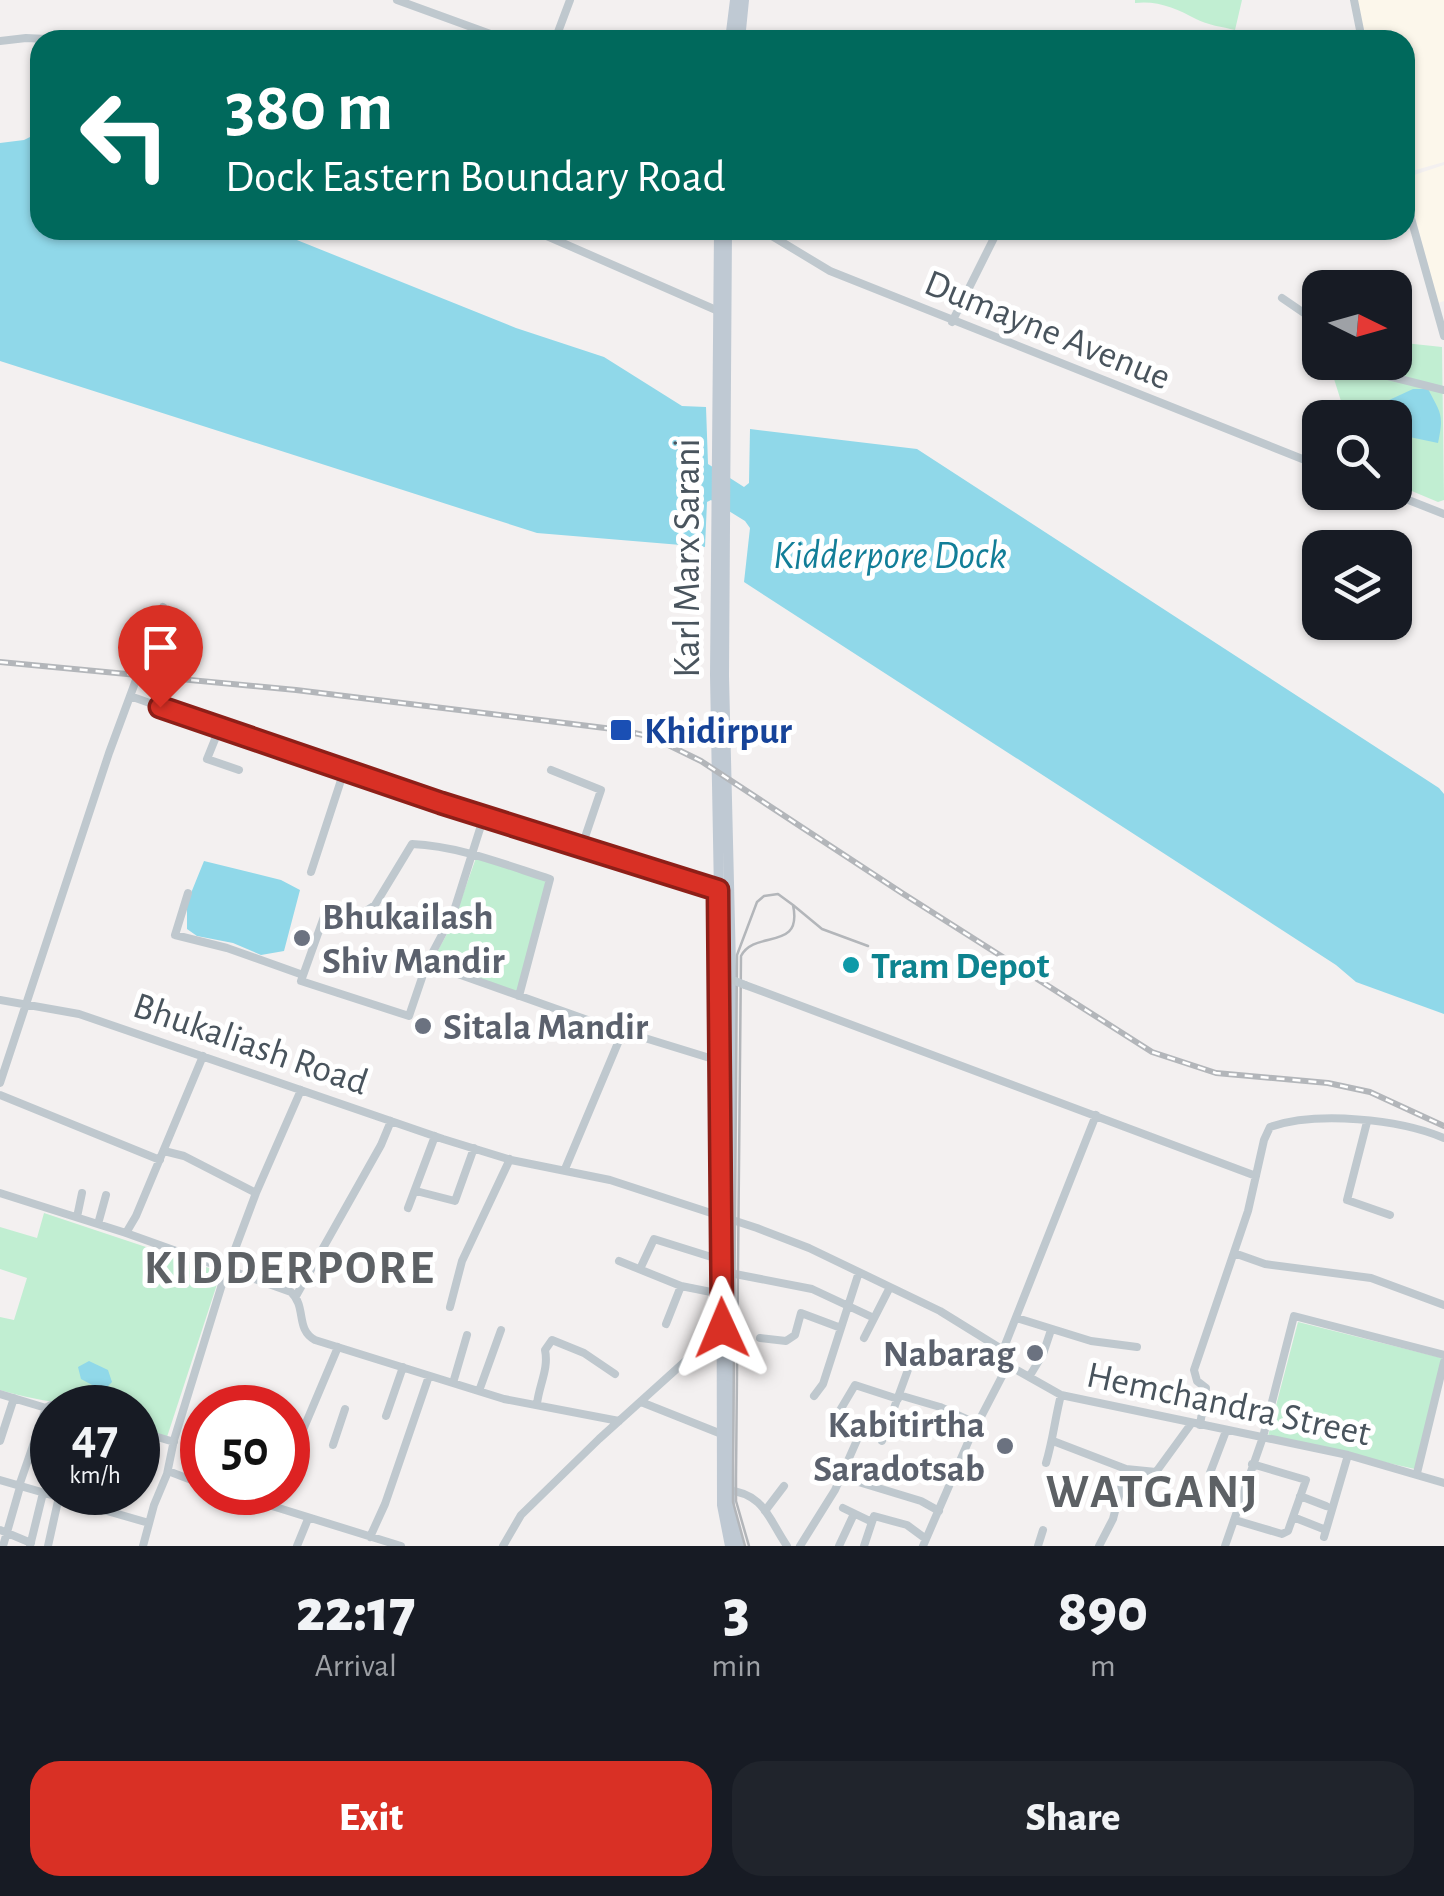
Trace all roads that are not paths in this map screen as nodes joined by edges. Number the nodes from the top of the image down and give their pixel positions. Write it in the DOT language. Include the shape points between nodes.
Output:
graph roads {
  1 [pos="397,0"];
  2 [pos="570,0"];
  3 [pos="734,0"];
  4 [pos="744,0"];
  5 [pos="1354,0"];
  6 [pos="480,30"];
  7 [pos="559,30"];
  8 [pos="731,30"];
  9 [pos="741,30"];
  10 [pos="1360,30"];
  11 [pos="30,38"];
  12 [pos="0,41"];
  13 [pos="1415,233"];
  14 [pos="556,240"];
  15 [pos="719,240"];
  16 [pos="728,240"];
  17 [pos="779,240"];
  18 [pos="993,240"];
  19 [pos="1282,298"];
  20 [pos="716,310"];
  21 [pos="1302,312"];
  22 [pos="952,322"];
  23 [pos="1444,336"];
  24 [pos="1406,380"];
  25 [pos="1444,390"];
  26 [pos="720,448"];
  27 [pos="1302,459"];
  28 [pos="1412,501"];
  29 [pos="1444,514"];
  30 [pos="720,524"];
  31 [pos="163,607"];
  32 [pos="130,696"];
  33 [pos="220,727"];
  34 [pos="239,770"];
  35 [pos="344,770"];
  36 [pos="551,770"];
  37 [pos="484,816"];
  38 [pos="582,846"];
  39 [pos="474,855"];
  40 [pos="311,872"];
  41 [pos="718,890"];
  42 [pos="188,893"];
  43 [pos="427,963"];
  44 [pos="303,975"];
  45 [pos="729,979"];
  46 [pos="519,996"];
  47 [pos="0,1000"];
  48 [pos="27,1003"];
  49 [pos="623,1031"];
  50 [pos="203,1056"];
  51 [pos="726,1063"];
  52 [pos="0,1083"];
  53 [pos="301,1090"];
  54 [pos="0,1096"];
  55 [pos="1096,1115"];
  56 [pos="391,1121"];
  57 [pos="1367,1122"];
  58 [pos="435,1136"];
  59 [pos="1444,1138"];
  60 [pos="477,1149"];
  61 [pos="162,1156"];
  62 [pos="510,1159"];
  63 [pos="565,1169"];
  64 [pos="1256,1176"];
  65 [pos="416,1192"];
  66 [pos="82,1193"];
  67 [pos="256,1193"];
  68 [pos="0,1194"];
  69 [pos="106,1196"];
  70 [pos="408,1208"];
  71 [pos="1390,1215"];
  72 [pos="76,1217"];
  73 [pos="726,1220"];
  74 [pos="98,1224"];
  75 [pos="126,1233"];
  76 [pos="1234,1253"];
  77 [pos="721,1260"];
  78 [pos="619,1261"];
  79 [pos="227,1270"];
  80 [pos="640,1270"];
  81 [pos="730,1272"];
  82 [pos="859,1272"];
  83 [pos="681,1286"];
  84 [pos="890,1287"];
  85 [pos="720,1294"];
  86 [pos="296,1296"];
  87 [pos="847,1303"];
  88 [pos="1444,1305"];
  89 [pos="450,1307"];
  90 [pos="874,1318"];
  91 [pos="1016,1318"];
  92 [pos="666,1324"];
  93 [pos="726,1328"];
  94 [pos="840,1328"];
  95 [pos="501,1330"];
  96 [pos="1051,1330"];
  97 [pos="467,1336"];
  98 [pos="760,1338"];
  99 [pos="864,1338"];
  100 [pos="338,1347"];
  101 [pos="1136,1347"];
  102 [pos="1003,1350"];
  103 [pos="913,1356"];
  104 [pos="1444,1359"];
  105 [pos="1010,1361"];
  106 [pos="402,1367"];
  107 [pos="614,1374"];
  108 [pos="429,1376"];
  109 [pos="1029,1377"];
  110 [pos="453,1384"];
  111 [pos="479,1392"];
  112 [pos="0,1394"];
  113 [pos="1061,1395"];
  114 [pos="814,1396"];
  115 [pos="898,1397"];
  116 [pos="14,1398"];
  117 [pos="640,1402"];
  118 [pos="30,1403"];
  119 [pos="537,1404"];
  120 [pos="344,1409"];
  121 [pos="840,1412"];
  122 [pos="310,1413"];
  123 [pos="386,1416"];
  124 [pos="619,1421"];
  125 [pos="976,1424"];
  126 [pos="1196,1424"];
  127 [pos="1226,1430"];
  128 [pos="861,1432"];
  129 [pos="726,1435"];
  130 [pos="160,1438"];
  131 [pos="1263,1438"];
  132 [pos="882,1440"];
  133 [pos="0,1441"];
  134 [pos="1052,1441"];
  135 [pos="174,1442"];
  136 [pos="332,1445"];
  137 [pos="1348,1454"];
  138 [pos="30,1457"];
  139 [pos="1046,1463"];
  140 [pos="1252,1464"];
  141 [pos="1126,1468"];
  142 [pos="168,1471"];
  143 [pos="1210,1473"];
  144 [pos="1417,1473"];
  145 [pos="180,1476"];
  146 [pos="842,1476"];
  147 [pos="0,1480"];
  148 [pos="1444,1483"];
  149 [pos="784,1486"];
  150 [pos="20,1487"];
  151 [pos="30,1490"];
  152 [pos="726,1490"];
  153 [pos="1300,1496"];
  154 [pos="1326,1506"];
  155 [pos="844,1508"];
  156 [pos="766,1511"];
  157 [pos="938,1511"];
  158 [pos="37,1515"];
  159 [pos="55,1515"];
  160 [pos="120,1515"];
  161 [pos="299,1515"];
  162 [pos="853,1516"];
  163 [pos="1293,1517"];
  164 [pos="308,1518"];
  165 [pos="1235,1520"];
  166 [pos="872,1522"];
  167 [pos="149,1523"];
  168 [pos="1042,1530"];
  169 [pos="4,1532"];
  170 [pos="370,1537"];
  171 [pos="924,1542"];
  172 [pos="30,1544"];
  173 [pos="4,1546"];
  174 [pos="48,1546"];
  175 [pos="143,1546"];
  176 [pos="298,1546"];
  177 [pos="401,1546"];
  178 [pos="503,1546"];
  179 [pos="730,1546"];
  180 [pos="739,1546"];
  181 [pos="787,1546"];
  182 [pos="800,1546"];
  183 [pos="839,1546"];
  184 [pos="864,1546"];
  185 [pos="1038,1546"];
  186 [pos="1099,1546"];
  187 [pos="1226,1546"];
  1 -- 6 [label="street"];
  2 -- 7 [label="street"];
  3 -- 8 [label="main road"];
  4 -- 9 [label="main road"];
  5 -- 10 [label="street"];
  11 -- 12 [label="street"];
  13 -- 23 [label="street"];
  14 -- 20 [label="street"];
  15 -- 20 [label="main road, Karl Marx Sarani"];
  16 -- 26 [label="main road"];
  17 -- 22 [label="street, Dumayne Avenue" via="830,271"];
  18 -- 22 [label="street"];
  19 -- 21 [label="street"];
  20 -- 26 [label="main road, Karl Marx Sarani"];
  22 -- 27 [label="street, Dumayne Avenue"];
  24 -- 25 [label="street"];
  26 -- 30 [label="main road, Karl Marx Sarani"];
  28 -- 29 [label="street"];
  30 -- 41 [label="main road, Karl Marx Sarani"];
  30 -- 45 [label="main road"];
  31 -- 32 [label="street"];
  32 -- 33 [label="street"];
  32 -- 48 [label="street"];
  33 -- 34 [label="street" via="207,760"];
  33 -- 35 [label="street"];
  35 -- 37 [label="street"];
  35 -- 40 [label="street"];
  36 -- 38 [label="street" via="602,790"];
  37 -- 38 [label="street"];
  37 -- 39 [label="street"];
  38 -- 41 [label="street"];
  39 -- 43 [label="street"];
  39 -- 44 [label="street" via="412,844 375,906 361,914 325,914"];
  39 -- 46 [label="street" via="550,880"];
  41 -- 45 [label="main road, Karl Marx Sarani"];
  42 -- 44 [label="street" via="175,935"];
  43 -- 44 [label="street" via="409,1016 301,981"];
  43 -- 46 [label="street"];
  45 -- 51 [label="main road, Karl Marx Sarani"];
  45 -- 55 [label="street, bridge"];
  46 -- 49 [label="street"];
  47 -- 48 [label="street, Bhukaliash Road"];
  48 -- 50 [label="street, Bhukaliash Road"];
  48 -- 52 [label="street"];
  49 -- 51 [label="street"];
  49 -- 63 [label="street"];
  50 -- 53 [label="street, Bhukaliash Road"];
  50 -- 61 [label="street"];
  51 -- 73 [label="main road, Karl Marx Sarani"];
  53 -- 56 [label="street, Bhukaliash Road"];
  53 -- 67 [label="street"];
  54 -- 61 [label="street"];
  55 -- 64 [label="street"];
  55 -- 91 [label="street"];
  56 -- 58 [label="street, Bhukaliash Road"];
  56 -- 86 [label="street"];
  57 -- 59 [label="street"];
  57 -- 64 [label="street" via="1294,1119 1270,1127"];
  57 -- 71 [label="street" via="1347,1200"];
  58 -- 60 [label="street, Bhukaliash Road"];
  58 -- 65 [label="street"];
  60 -- 62 [label="street, Bhukaliash Road"];
  60 -- 65 [label="street" via="455,1200"];
  61 -- 67 [label="street" via="184,1156"];
  61 -- 75 [label="street"];
  62 -- 63 [label="street, Bhukaliash Road"];
  62 -- 89 [label="street" via="462,1261"];
  63 -- 73 [label="street, Bhukaliash Road"];
  64 -- 76 [label="street"];
  65 -- 70 [label="street"];
  66 -- 72 [label="street"];
  67 -- 79 [label="street"];
  68 -- 72 [label="street"];
  69 -- 74 [label="street"];
  72 -- 74 [label="street"];
  73 -- 77 [label="main road, Karl Marx Sarani"];
  73 -- 81 [label="main road"];
  73 -- 82 [label="street, Bhukaliash Road"];
  74 -- 75 [label="street"];
  75 -- 79 [label="street"];
  76 -- 88 [label="street" via="1265,1264 1370,1278"];
  76 -- 126 [label="street" via="1194,1370 1206,1388"];
  77 -- 80 [label="street" via="654,1240"];
  77 -- 85 [label="main road, Karl Marx Sarani"];
  78 -- 80 [label="street"];
  79 -- 86 [label="street"];
  79 -- 135 [label="street"];
  80 -- 83 [label="street"];
  81 -- 87 [label="street"];
  81 -- 93 [label="main road"];
  82 -- 84 [label="street, Bhukaliash Road"];
  82 -- 87 [label="street"];
  83 -- 85 [label="street"];
  83 -- 92 [label="street"];
  84 -- 90 [label="street"];
  84 -- 102 [label="street, Bhukaliash Road"];
  85 -- 93 [label="main road, Karl Marx Sarani"];
  86 -- 100 [label="street" via="305,1334"];
  87 -- 90 [label="street"];
  87 -- 94 [label="street"];
  90 -- 99 [label="street"];
  91 -- 96 [label="street"];
  91 -- 102 [label="street"];
  93 -- 117 [label="street"];
  93 -- 129 [label="main road, Karl Marx Sarani"];
  94 -- 98 [label="street" via="801,1313 786,1342"];
  94 -- 114 [label="street"];
  95 -- 111 [label="street"];
  96 -- 101 [label="street"];
  96 -- 109 [label="street"];
  97 -- 110 [label="street"];
  100 -- 106 [label="street"];
  100 -- 122 [label="street"];
  102 -- 105 [label="street, Hemchandra Street"];
  103 -- 115 [label="street"];
  104 -- 131 [label="street" via="1294,1316"];
  104 -- 144 [label="street"];
  105 -- 109 [label="street, Hemchandra Street"];
  105 -- 125 [label="street"];
  106 -- 108 [label="street"];
  106 -- 123 [label="street"];
  107 -- 119 [label="street" via="552,1340"];
  108 -- 110 [label="street"];
  108 -- 170 [label="street"];
  109 -- 113 [label="street, Hemchandra Street"];
  110 -- 111 [label="street"];
  111 -- 119 [label="street"];
  112 -- 116 [label="street"];
  113 -- 126 [label="street, Hemchandra Street"];
  113 -- 134 [label="street"];
  115 -- 121 [label="street" via="855,1385"];
  115 -- 125 [label="street"];
  115 -- 132 [label="street"];
  116 -- 118 [label="street"];
  116 -- 133 [label="street"];
  117 -- 124 [label="street"];
  117 -- 129 [label="street"];
  119 -- 124 [label="street"];
  120 -- 136 [label="street"];
  124 -- 178 [label="street" via="522,1516"];
  125 -- 157 [label="street"];
  126 -- 127 [label="street, Hemchandra Street"];
  126 -- 141 [label="street" via="1156,1472"];
  127 -- 131 [label="street, Hemchandra Street"];
  127 -- 143 [label="street"];
  128 -- 146 [label="street"];
  129 -- 152 [label="main road, Karl Marx Sarani"];
  130 -- 135 [label="street"];
  131 -- 137 [label="street, Hemchandra Street"];
  131 -- 140 [label="street"];
  134 -- 139 [label="street"];
  134 -- 141 [label="street"];
  135 -- 142 [label="street"];
  137 -- 144 [label="street, Hemchandra Street"];
  137 -- 163 [label="street" via="1325,1534"];
  138 -- 150 [label="street"];
  140 -- 153 [label="street" via="1306,1480"];
  140 -- 165 [label="street"];
  141 -- 186 [label="street"];
  142 -- 145 [label="street"];
  142 -- 167 [label="street"];
  144 -- 148 [label="street, Hemchandra Street"];
  146 -- 157 [label="street"];
  146 -- 182 [label="street"];
  147 -- 150 [label="street"];
  149 -- 156 [label="street"];
  150 -- 151 [label="street"];
  150 -- 169 [label="street"];
  152 -- 156 [label="street" via="754,1496"];
  152 -- 179 [label="main road, Karl Marx Sarani"];
  152 -- 180 [label="main road"];
  153 -- 154 [label="street"];
  153 -- 163 [label="street"];
  155 -- 162 [label="street"];
  156 -- 181 [label="street"];
  157 -- 171 [label="street"];
  158 -- 172 [label="street"];
  159 -- 174 [label="street"];
  160 -- 167 [label="street"];
  161 -- 164 [label="street"];
  162 -- 166 [label="street"];
  162 -- 183 [label="street"];
  163 -- 165 [label="street" via="1282,1534"];
  164 -- 170 [label="street"];
  164 -- 176 [label="street"];
  165 -- 187 [label="street"];
  166 -- 171 [label="street" via="874,1516 891,1518"];
  166 -- 184 [label="street"];
  167 -- 175 [label="street"];
  168 -- 185 [label="street"];
  169 -- 172 [label="street"];
  169 -- 173 [label="street"];
  170 -- 177 [label="street"];
}
